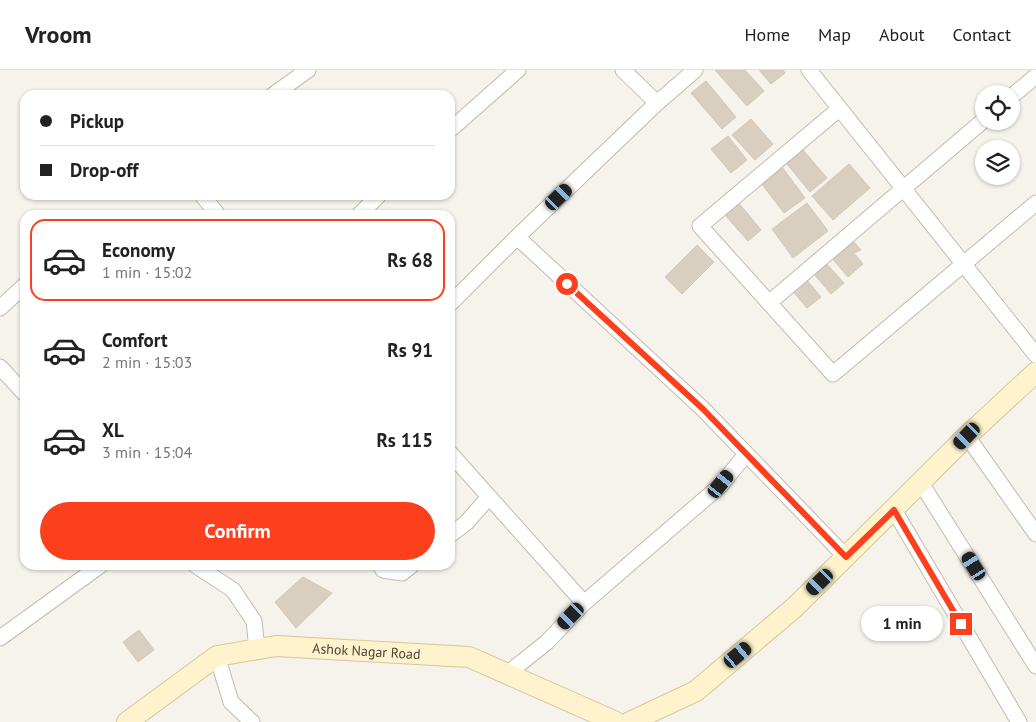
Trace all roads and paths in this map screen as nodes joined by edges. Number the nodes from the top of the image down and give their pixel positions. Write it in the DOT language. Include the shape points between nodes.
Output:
graph roads {
  1 [pos="308,70"];
  2 [pos="518,70"];
  3 [pos="623,70"];
  4 [pos="695,70"];
  5 [pos="809,70"];
  6 [pos="1036,76"];
  7 [pos="1020,89"];
  8 [pos="280,90"];
  9 [pos="657,103"];
  10 [pos="839,109"];
  11 [pos="455,126"];
  12 [pos="975,128"];
  13 [pos="903,189"];
  14 [pos="206,200"];
  15 [pos="374,200"];
  16 [pos="1036,203"];
  17 [pos="214,210"];
  18 [pos="364,210"];
  19 [pos="517,237"];
  20 [pos="963,263"];
  21 [pos="20,290"];
  22 [pos="455,299"];
  23 [pos="770,302"];
  24 [pos="0,308"];
  25 [pos="1036,355"];
  26 [pos="0,367"];
  27 [pos="1036,372"];
  28 [pos="20,389"];
  29 [pos="967,436"];
  30 [pos="746,454"];
  31 [pos="455,459"];
  32 [pos="922,482"];
  33 [pos="489,497"];
  34 [pos="894,510"];
  35 [pos="455,531"];
  36 [pos="1036,534"];
  37 [pos="846,557"];
  38 [pos="95,570"];
  39 [pos="203,570"];
  40 [pos="384,570"];
  41 [pos="406,570"];
  42 [pos="584,603"];
  43 [pos="0,638"];
  44 [pos="257,650"];
  45 [pos="217,656"];
  46 [pos="1036,666"];
  47 [pos="507,674"];
  48 [pos="126,722"];
  49 [pos="252,722"];
  50 [pos="616,722"];
  51 [pos="630,722"];
  52 [pos="1019,722"];
  1 -- 8 [label="street"];
  2 -- 11 [label="street"];
  3 -- 9 [label="street"];
  4 -- 9 [label="street"];
  5 -- 10 [label="street"];
  6 -- 7 [label="street"];
  9 -- 19 [label="street"];
  10 -- 13 [label="street"];
  10 -- 23 [label="street" via="700,226"];
  12 -- 13 [label="street"];
  13 -- 20 [label="street"];
  13 -- 23 [label="street"];
  14 -- 17 [label="street"];
  15 -- 18 [label="street"];
  16 -- 20 [label="street"];
  19 -- 22 [label="street"];
  19 -- 30 [label="street" via="703,409"];
  20 -- 23 [label="street" via="833,374"];
  20 -- 25 [label="street"];
  21 -- 24 [label="street"];
  26 -- 28 [label="street"];
  27 -- 29 [label="street"];
  29 -- 32 [label="street"];
  29 -- 36 [label="street"];
  30 -- 37 [label="street"];
  30 -- 42 [label="street" via="721,484"];
  31 -- 33 [label="street"];
  32 -- 34 [label="street"];
  32 -- 46 [label="street"];
  33 -- 35 [label="street"];
  33 -- 42 [label="street"];
  34 -- 37 [label="street"];
  34 -- 52 [label="street"];
  37 -- 51 [label="street" via="794,607 696,691"];
  38 -- 43 [label="street"];
  39 -- 44 [label="street" via="233,590 254,620"];
  40 -- 41 [label="street" via="402,573"];
  42 -- 47 [label="street" via="547,642"];
  44 -- 45 [label="street, Ashok Nagar Road"];
  44 -- 47 [label="street, Ashok Nagar Road" via="276,646 469,657"];
  45 -- 48 [label="street, Ashok Nagar Road"];
  45 -- 49 [label="street" via="231,702"];
  47 -- 50 [label="street, Ashok Nagar Road"];
}
